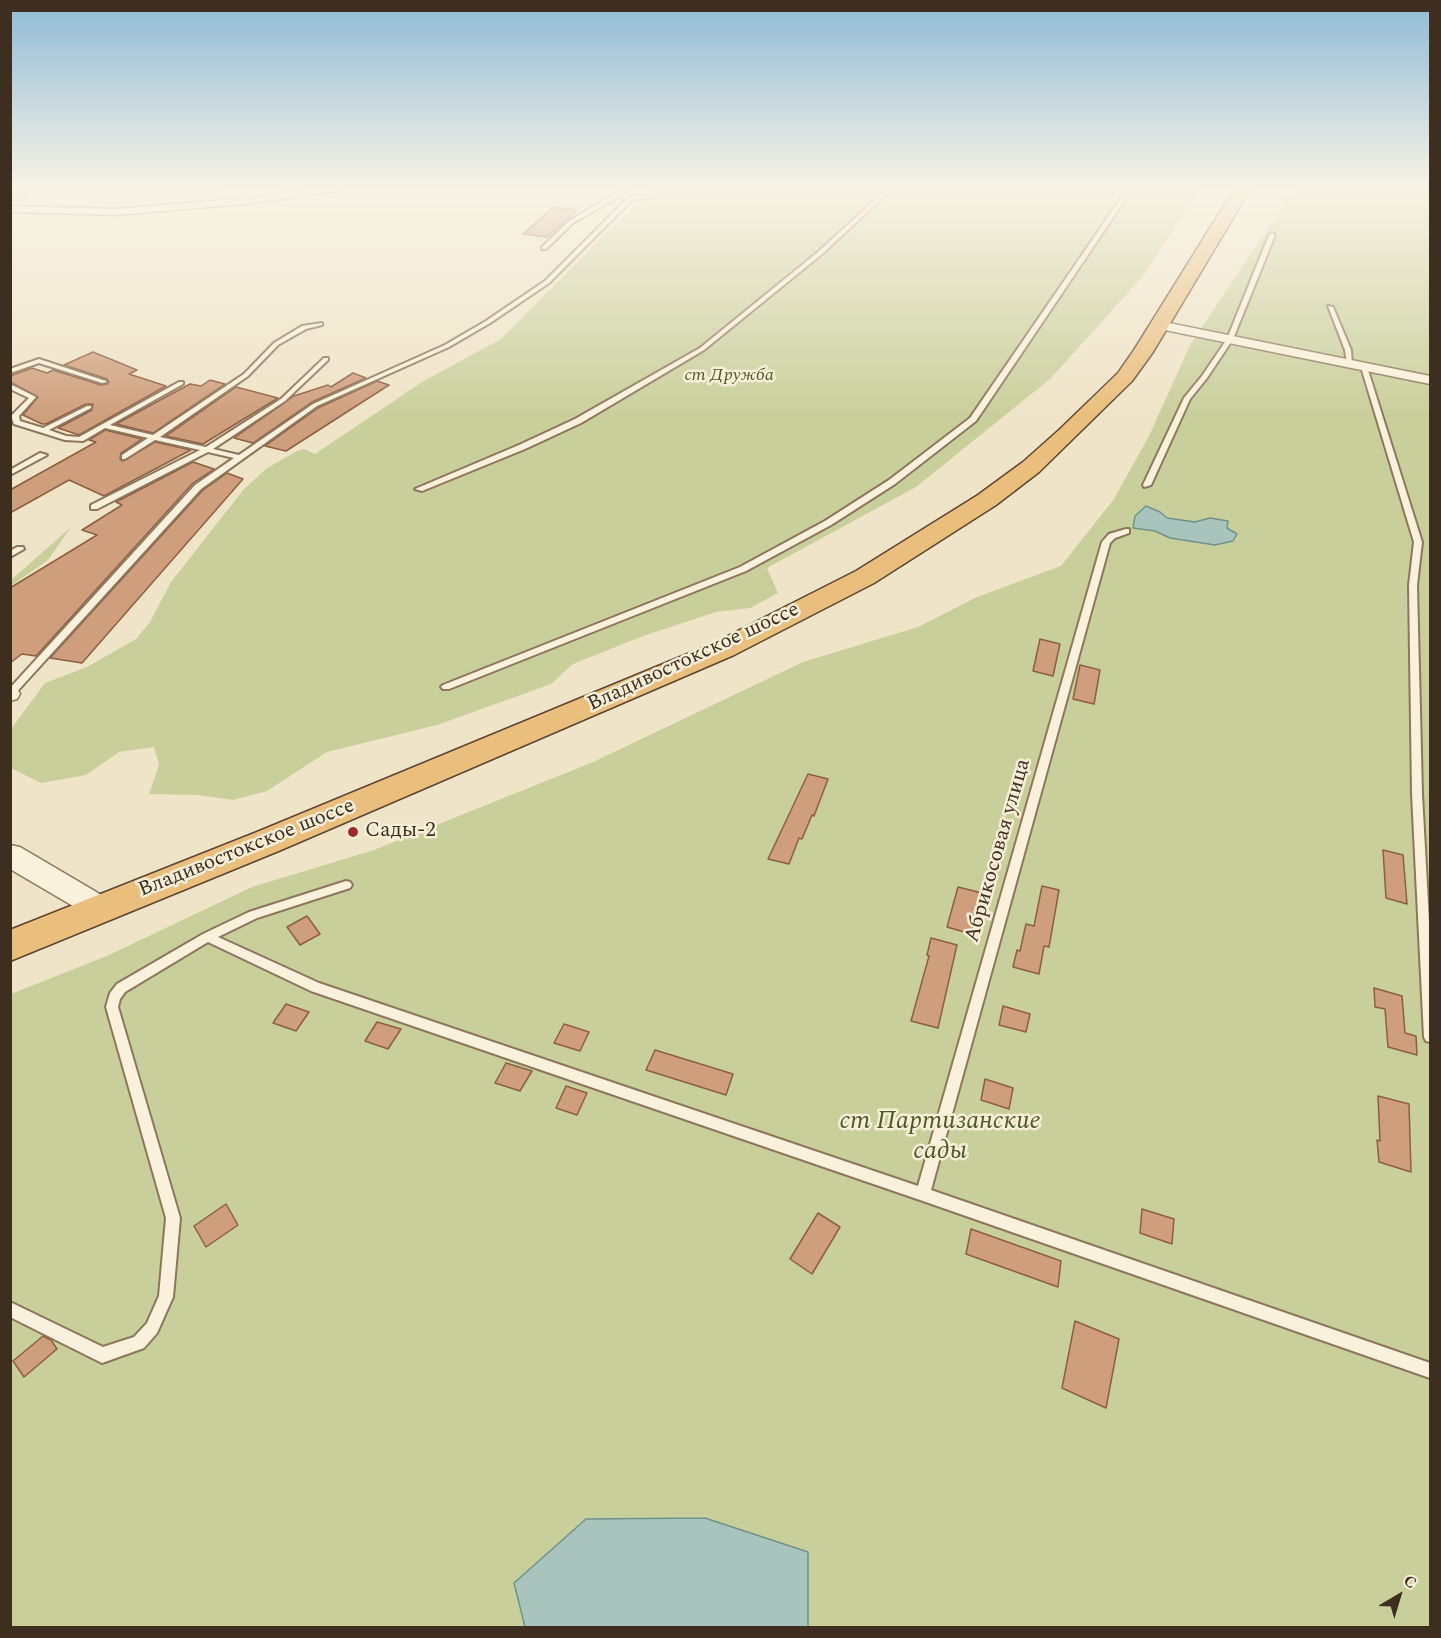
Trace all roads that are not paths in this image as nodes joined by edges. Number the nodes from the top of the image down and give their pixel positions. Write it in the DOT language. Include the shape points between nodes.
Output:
graph roads {
  1 [pos="565,264"];
  2 [pos="807,264"];
  3 [pos="1079,264"];
  4 [pos="1196,264"];
  5 [pos="1260,264"];
  6 [pos="1330,307"];
  7 [pos="320,324"];
  8 [pos="1159,325"];
  9 [pos="1230,339"];
  10 [pos="326,359"];
  11 [pos="1350,364"];
  12 [pos="1364,367"];
  13 [pos="10,371"];
  14 [pos="1431,380"];
  15 [pos="104,382"];
  16 [pos="181,383"];
  17 [pos="10,386"];
  18 [pos="89,407"];
  19 [pos="104,426"];
  20 [pos="43,431"];
  21 [pos="153,438"];
  22 [pos="208,449"];
  23 [pos="43,455"];
  24 [pos="125,457"];
  25 [pos="239,457"];
  26 [pos="10,473"];
  27 [pos="1147,485"];
  28 [pos="419,489"];
  29 [pos="94,507"];
  30 [pos="1126,531"];
  31 [pos="20,549"];
  32 [pos="10,555"];
  33 [pos="446,687"];
  34 [pos="11,694"];
  35 [pos="10,855"];
  36 [pos="346,885"];
  37 [pos="100,908"];
  38 [pos="207,937"];
  39 [pos="10,946"];
  40 [pos="1431,1037"];
  41 [pos="923,1194"];
  42 [pos="10,1309"];
  43 [pos="1431,1371"];
  1 -- 25 [label="lane" via="547,282 488,322 447,346 315,405"];
  2 -- 28 [label="lane" via="702,349 578,421"];
  3 -- 33 [label="lane" via="973,419 892,482 828,524 743,569"];
  4 -- 8 [label="highway, Владивостокское шоссе"];
  5 -- 9 [label="lane"];
  6 -- 11 [label="lane"];
  7 -- 21 [label="lane" via="304,327 276,344 246,375"];
  8 -- 9 [label="street"];
  8 -- 37 [label="highway, Владивостокское шоссе" via="1125,377 1031,467 987,500 865,577 724,649 270,841"];
  9 -- 11 [label="street"];
  9 -- 27 [label="lane" via="1187,398"];
  10 -- 22 [label="lane" via="283,400"];
  11 -- 12 [label="street"];
  12 -- 14 [label="street"];
  12 -- 40 [label="lane" via="1418,542 1413,585 1417,794"];
  13 -- 15 [label="lane" via="39,362"];
  16 -- 19 [label="lane"];
  17 -- 20 [label="lane" via="33,397 15,416 17,422"];
  18 -- 20 [label="lane"];
  19 -- 20 [label="lane" via="80,439"];
  19 -- 21 [label="lane"];
  21 -- 22 [label="lane"];
  21 -- 24 [label="lane"];
  22 -- 25 [label="lane"];
  22 -- 29 [label="lane"];
  23 -- 26 [label="lane"];
  25 -- 34 [label="lane" via="198,488"];
  30 -- 41 [label="lane, Абрикосовая улица" via="1106,542"];
  31 -- 32 [label="lane"];
  35 -- 37 [label="street"];
  36 -- 38 [label="lane" via="253,915"];
  37 -- 39 [label="highway, Владивостокское шоссе"];
  38 -- 41 [label="lane" via="315,987"];
  38 -- 42 [label="lane" via="121,988 112,1007 173,1218 166,1297 152,1328 139,1343 102,1355"];
  41 -- 43 [label="lane"];
}
